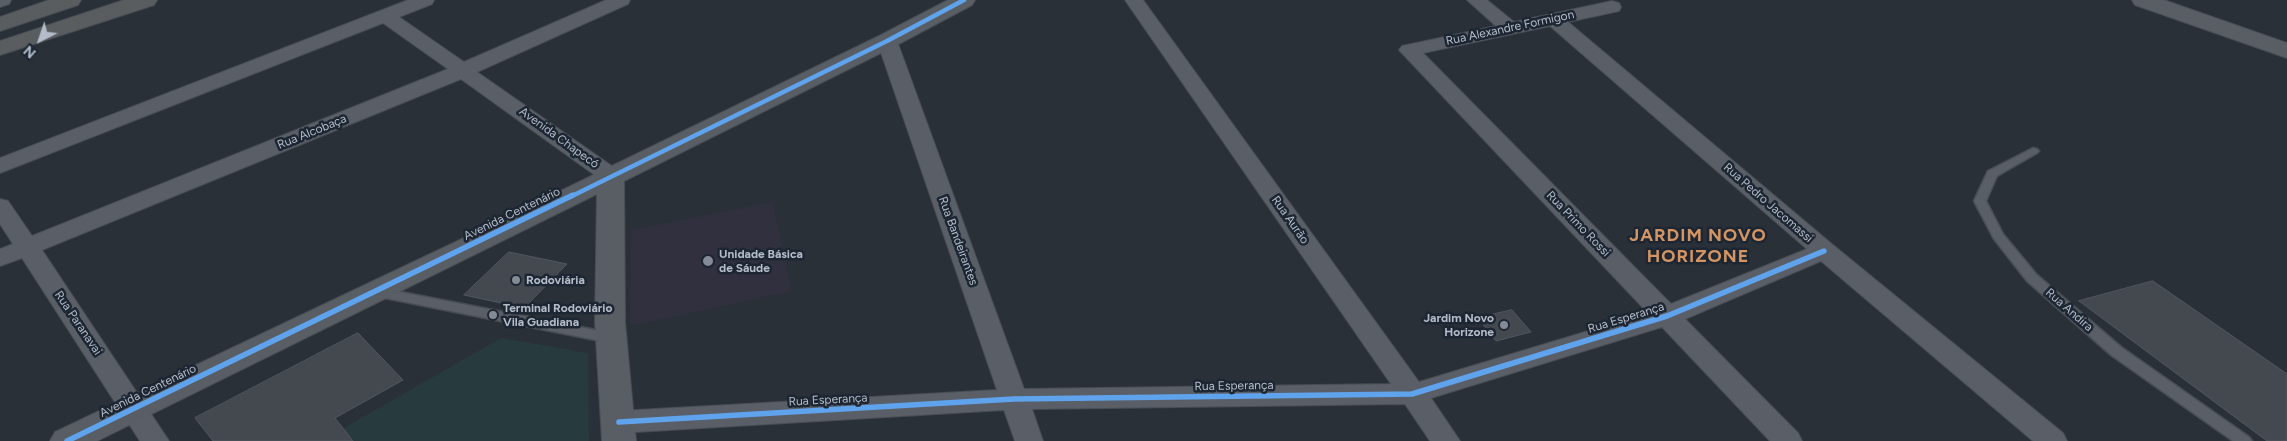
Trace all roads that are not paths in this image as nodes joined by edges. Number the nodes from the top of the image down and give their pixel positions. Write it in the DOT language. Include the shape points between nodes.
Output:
graph roads {
  1 [pos="70,0"];
  2 [pos="120,0"];
  3 [pos="146,0"];
  4 [pos="426,0"];
  5 [pos="621,0"];
  6 [pos="964,0"];
  7 [pos="1134,0"];
  8 [pos="1476,0"];
  9 [pos="2143,0"];
  10 [pos="1612,7"];
  11 [pos="386,16"];
  12 [pos="1553,19"];
  13 [pos="0,24"];
  14 [pos="1511,28"];
  15 [pos="887,40"];
  16 [pos="0,42"];
  17 [pos="0,48"];
  18 [pos="1409,50"];
  19 [pos="2287,50"];
  20 [pos="464,70"];
  21 [pos="2033,151"];
  22 [pos="0,166"];
  23 [pos="612,176"];
  24 [pos="0,206"];
  25 [pos="27,247"];
  26 [pos="1824,251"];
  27 [pos="0,258"];
  28 [pos="375,292"];
  29 [pos="1667,316"];
  30 [pos="611,338"];
  31 [pos="1412,394"];
  32 [pos="1014,399"];
  33 [pos="134,408"];
  34 [pos="619,431"];
  35 [pos="67,441"];
  36 [pos="155,441"];
  37 [pos="1030,441"];
  38 [pos="1446,441"];
  39 [pos="1788,441"];
  40 [pos="2053,441"];
  41 [pos="2244,441"];
  1 -- 13 [label="highway"];
  2 -- 16 [label="highway"];
  3 -- 17 [label="highway"];
  4 -- 11 [label="street"];
  5 -- 20 [label="street, Rua Alcobaça"];
  6 -- 15 [label="street, Avenida Centenário"];
  7 -- 31 [label="street, Rua Aurão"];
  8 -- 14 [label="street"];
  9 -- 19 [label="street"];
  10 -- 12 [label="street, Rua Alexandre Formigon"];
  11 -- 20 [label="street, Avenida Chapecó"];
  11 -- 22 [label="street"];
  12 -- 14 [label="street, Rua Alexandre Formigon"];
  12 -- 26 [label="street, Rua Pedro Jacomassi"];
  14 -- 18 [label="street, Rua Alexandre Formigon"];
  15 -- 23 [label="street, Avenida Centenário"];
  15 -- 32 [label="street, Rua Bandeirantes"];
  18 -- 29 [label="street, Rua Primo Rossi"];
  20 -- 23 [label="street, Avenida Chapecó"];
  20 -- 25 [label="street, Rua Alcobaça"];
  21 -- 41 [label="lane, Rua Andira" via="1992,174 1980,201 1998,236 2032,278 2116,351"];
  23 -- 28 [label="street, Avenida Centenário"];
  23 -- 30 [label="street, Avenida Chapecó"];
  24 -- 25 [label="street, Rua Paranavai"];
  25 -- 27 [label="street, Rua Alcobaça"];
  25 -- 33 [label="street, Rua Paranavai"];
  26 -- 29 [label="street, Rua Esperança"];
  26 -- 40 [label="street, Rua Pedro Jacomassi"];
  28 -- 30 [label="lane"];
  28 -- 33 [label="street, Avenida Centenário"];
  29 -- 31 [label="street, Rua Esperança"];
  29 -- 39 [label="street, Rua Primo Rossi"];
  30 -- 34 [label="street, Avenida Chapecó"];
  31 -- 32 [label="street, Rua Esperança"];
  31 -- 38 [label="street, Rua Aurão"];
  32 -- 34 [label="street, Rua Esperança"];
  32 -- 37 [label="street, Rua Bandeirantes"];
  33 -- 35 [label="street, Avenida Centenário"];
  33 -- 36 [label="street, Rua Paranavai"];
}
